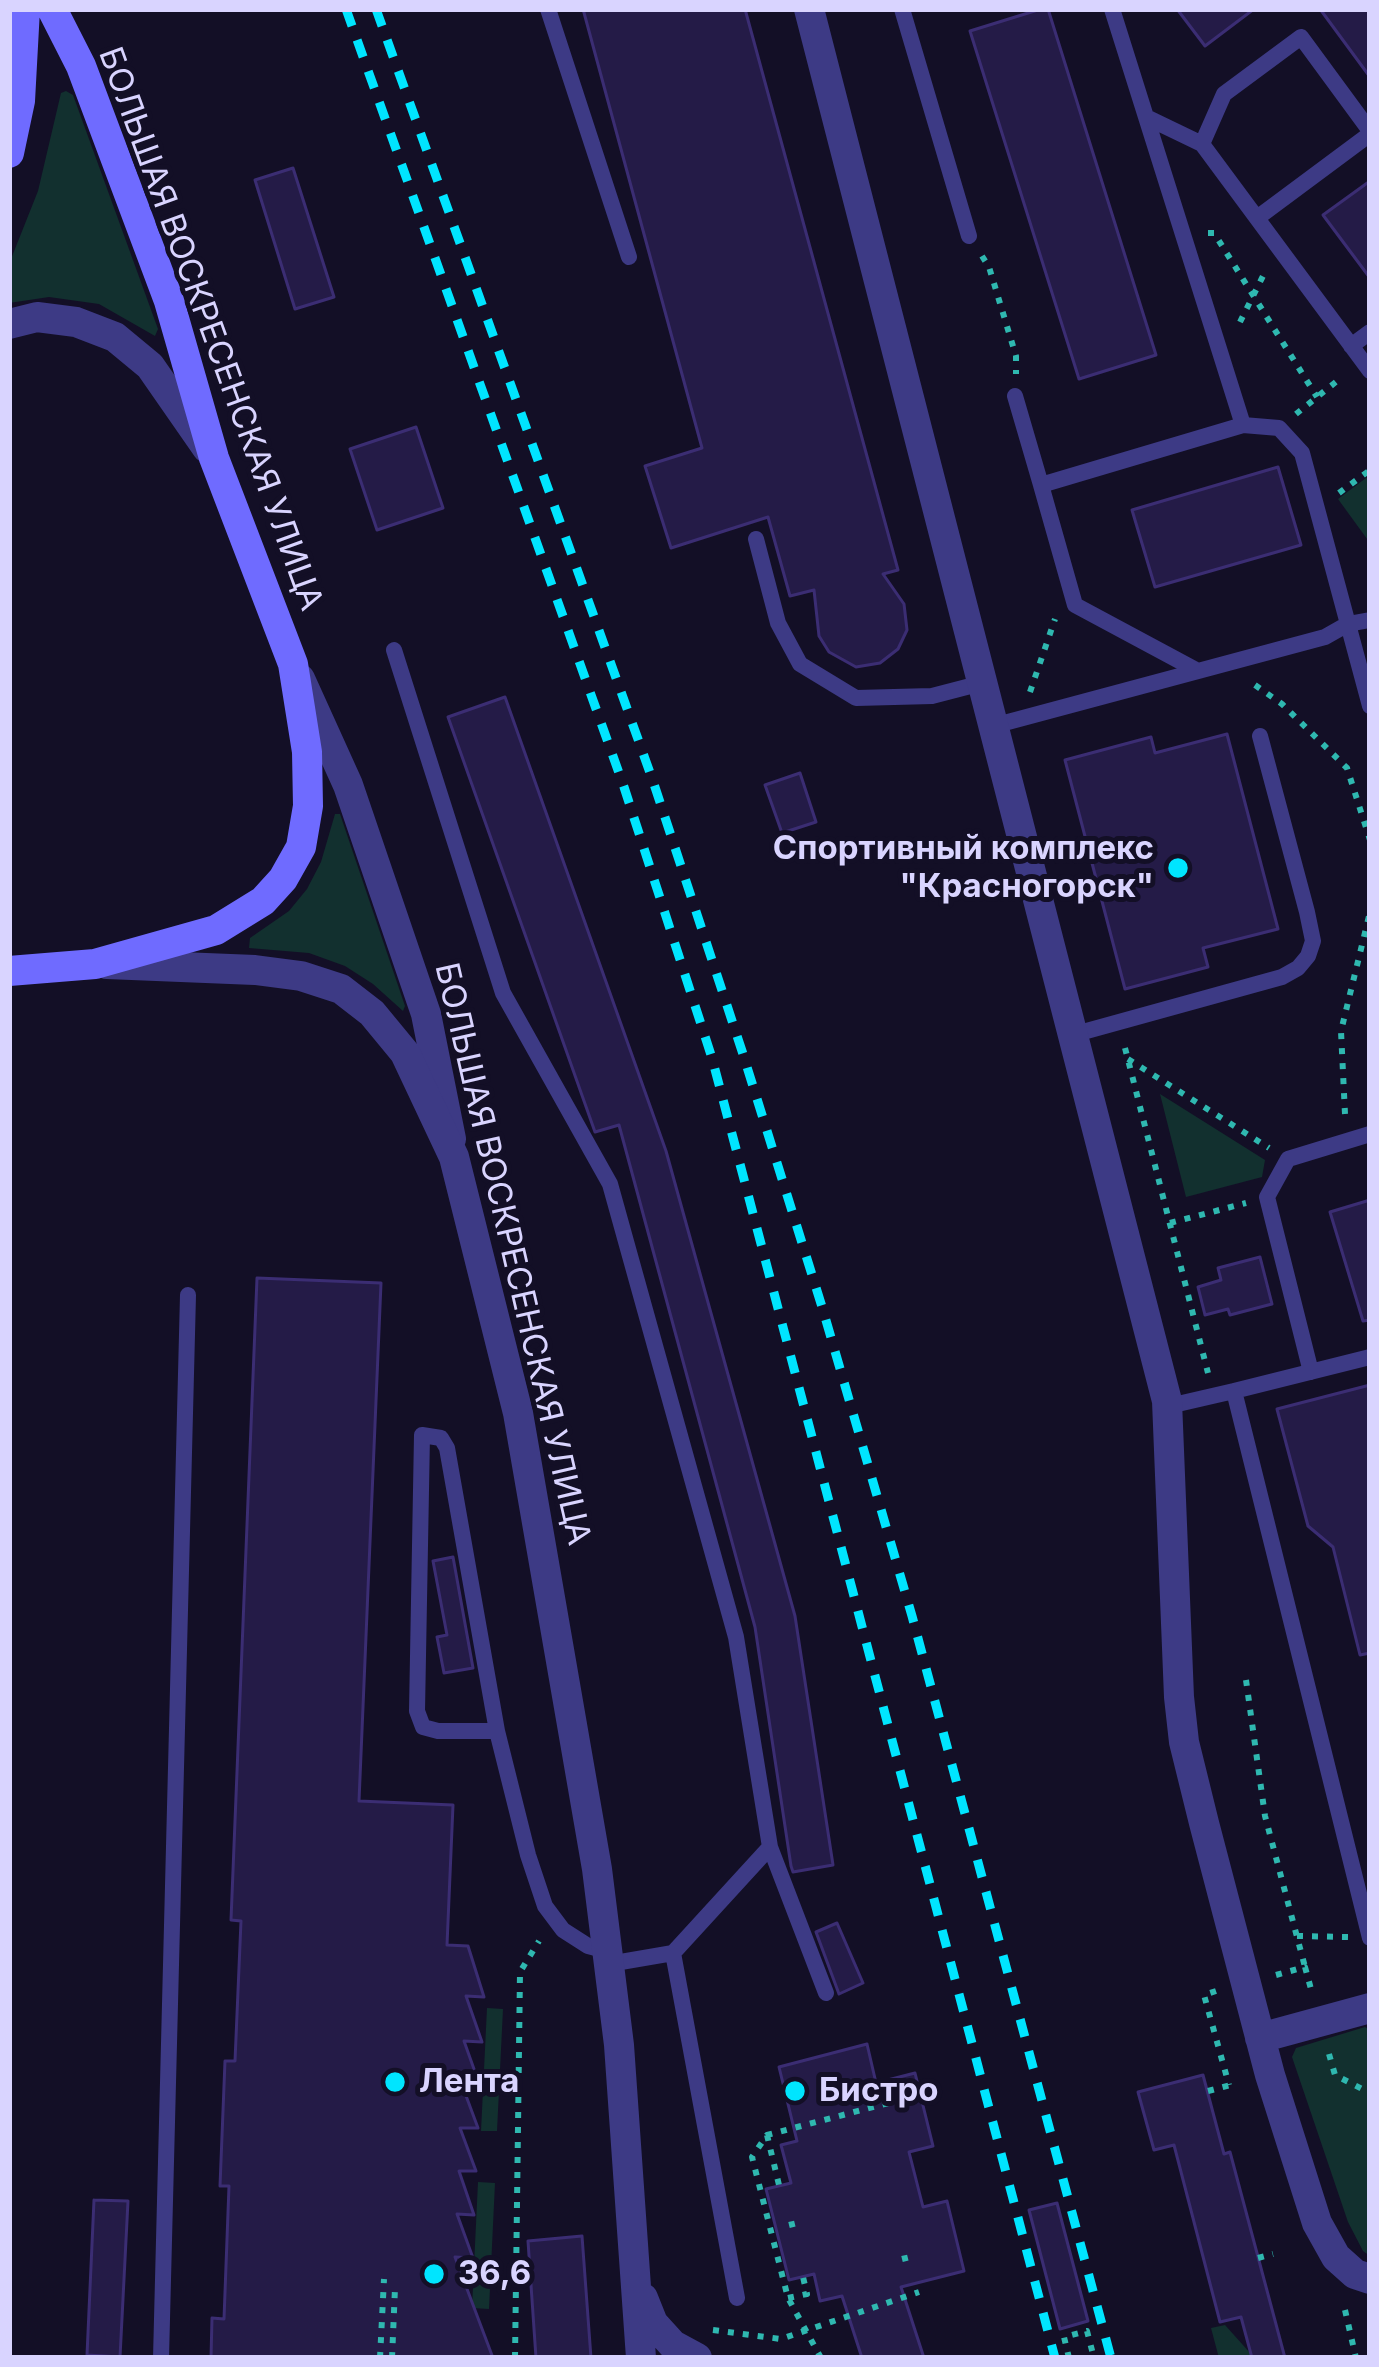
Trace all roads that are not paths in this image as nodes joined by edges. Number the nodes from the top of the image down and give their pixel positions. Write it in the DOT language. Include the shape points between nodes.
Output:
graph roads {
  1 [pos="25,9"];
  2 [pos="52,9"];
  3 [pos="548,9"];
  4 [pos="809,9"];
  5 [pos="902,9"];
  6 [pos="1112,9"];
  7 [pos="1146,117"];
  8 [pos="1370,132"];
  9 [pos="1202,144"];
  10 [pos="9,153"];
  11 [pos="1257,218"];
  12 [pos="969,236"];
  13 [pos="629,256"];
  14 [pos="9,324"];
  15 [pos="1370,332"];
  16 [pos="1361,359"];
  17 [pos="1015,396"];
  18 [pos="1243,425"];
  19 [pos="214,458"];
  20 [pos="1041,485"];
  21 [pos="755,539"];
  22 [pos="1370,620"];
  23 [pos="1348,624"];
  24 [pos="394,650"];
  25 [pos="293,664"];
  26 [pos="1198,671"];
  27 [pos="982,683"];
  28 [pos="1370,706"];
  29 [pos="1007,722"];
  30 [pos="1260,736"];
  31 [pos="95,964"];
  32 [pos="9,971"];
  33 [pos="1072,1035"];
  34 [pos="1370,1134"];
  35 [pos="454,1157"];
  36 [pos="188,1295"];
  37 [pos="1370,1357"];
  38 [pos="1311,1372"];
  39 [pos="1234,1391"];
  40 [pos="1168,1406"];
  41 [pos="497,1731"];
  42 [pos="770,1847"];
  43 [pos="1370,1938"];
  44 [pos="674,1953"];
  45 [pos="608,1957"];
  46 [pos="826,1993"];
  47 [pos="1370,2008"];
  48 [pos="1260,2038"];
  49 [pos="1370,2279"];
  50 [pos="638,2287"];
  51 [pos="737,2298"];
  52 [pos="698,2347"];
  53 [pos="161,2358"];
  54 [pos="641,2358"];
  1 -- 10 [label="main road"];
  2 -- 19 [label="main road, БОЛЬШАЯ ВОСКРЕСЕНСКАЯ УЛИЦА" via="169,301"];
  3 -- 13 [label="lane"];
  4 -- 27 [label="street"];
  5 -- 12 [label="lane"];
  6 -- 7 [label="lane"];
  7 -- 9 [label="lane"];
  7 -- 18 [label="lane"];
  8 -- 9 [label="lane" via="1301,38 1224,94"];
  8 -- 11 [label="lane"];
  9 -- 11 [label="lane"];
  11 -- 16 [label="lane"];
  14 -- 19 [label="street" via="37,317 76,322 115,338 150,366"];
  15 -- 16 [label="lane"];
  17 -- 20 [label="lane"];
  18 -- 20 [label="lane"];
  18 -- 23 [label="lane" via="1279,428 1303,453"];
  19 -- 25 [label="main road, БОЛЬШАЯ ВОСКРЕСЕНСКАЯ УЛИЦА"];
  20 -- 26 [label="lane" via="1075,605"];
  21 -- 27 [label="lane" via="778,622 800,664 856,698 932,696"];
  22 -- 23 [label="lane"];
  23 -- 26 [label="lane"];
  23 -- 28 [label="lane"];
  24 -- 42 [label="lane" via="502,993 610,1184 736,1636"];
  25 -- 31 [label="main road" via="308,806 301,847 283,879 263,902 216,929"];
  25 -- 35 [label="street, БОЛЬШАЯ ВОСКРЕСЕНСКАЯ УЛИЦА" via="348,785 426,1014"];
  26 -- 29 [label="lane"];
  27 -- 29 [label="street"];
  29 -- 33 [label="street"];
  30 -- 33 [label="lane" via="1307,912 1308,956 1282,977"];
  31 -- 32 [label="main road"];
  31 -- 35 [label="street" via="255,970 341,989 405,1053"];
  33 -- 40 [label="street"];
  34 -- 38 [label="lane" via="1288,1160 1268,1197"];
  35 -- 45 [label="street, БОЛЬШАЯ ВОСКРЕСЕНСКАЯ УЛИЦА" via="518,1413"];
  36 -- 53 [label="lane"];
  37 -- 38 [label="lane"];
  38 -- 39 [label="lane"];
  39 -- 40 [label="lane"];
  39 -- 43 [label="lane"];
  40 -- 48 [label="street" via="1184,1742"];
  41 -- 41 [label="lane" via="447,1448 441,1438 422,1435 417,1711 423,1727 438,1731"];
  41 -- 45 [label="lane" via="545,1906 563,1930"];
  42 -- 44 [label="lane"];
  42 -- 46 [label="lane"];
  44 -- 45 [label="lane"];
  44 -- 51 [label="lane"];
  45 -- 50 [label="street, БОЛЬШАЯ ВОСКРЕСЕНСКАЯ УЛИЦА"];
  47 -- 48 [label="street"];
  48 -- 49 [label="street" via="1317,2223 1336,2257"];
  50 -- 52 [label="street, БОЛЬШАЯ ВОСКРЕСЕНСКАЯ УЛИЦА" via="653,2323 674,2345"];
  50 -- 54 [label="street, БОЛЬШАЯ ВОСКРЕСЕНСКАЯ УЛИЦА"];
}
